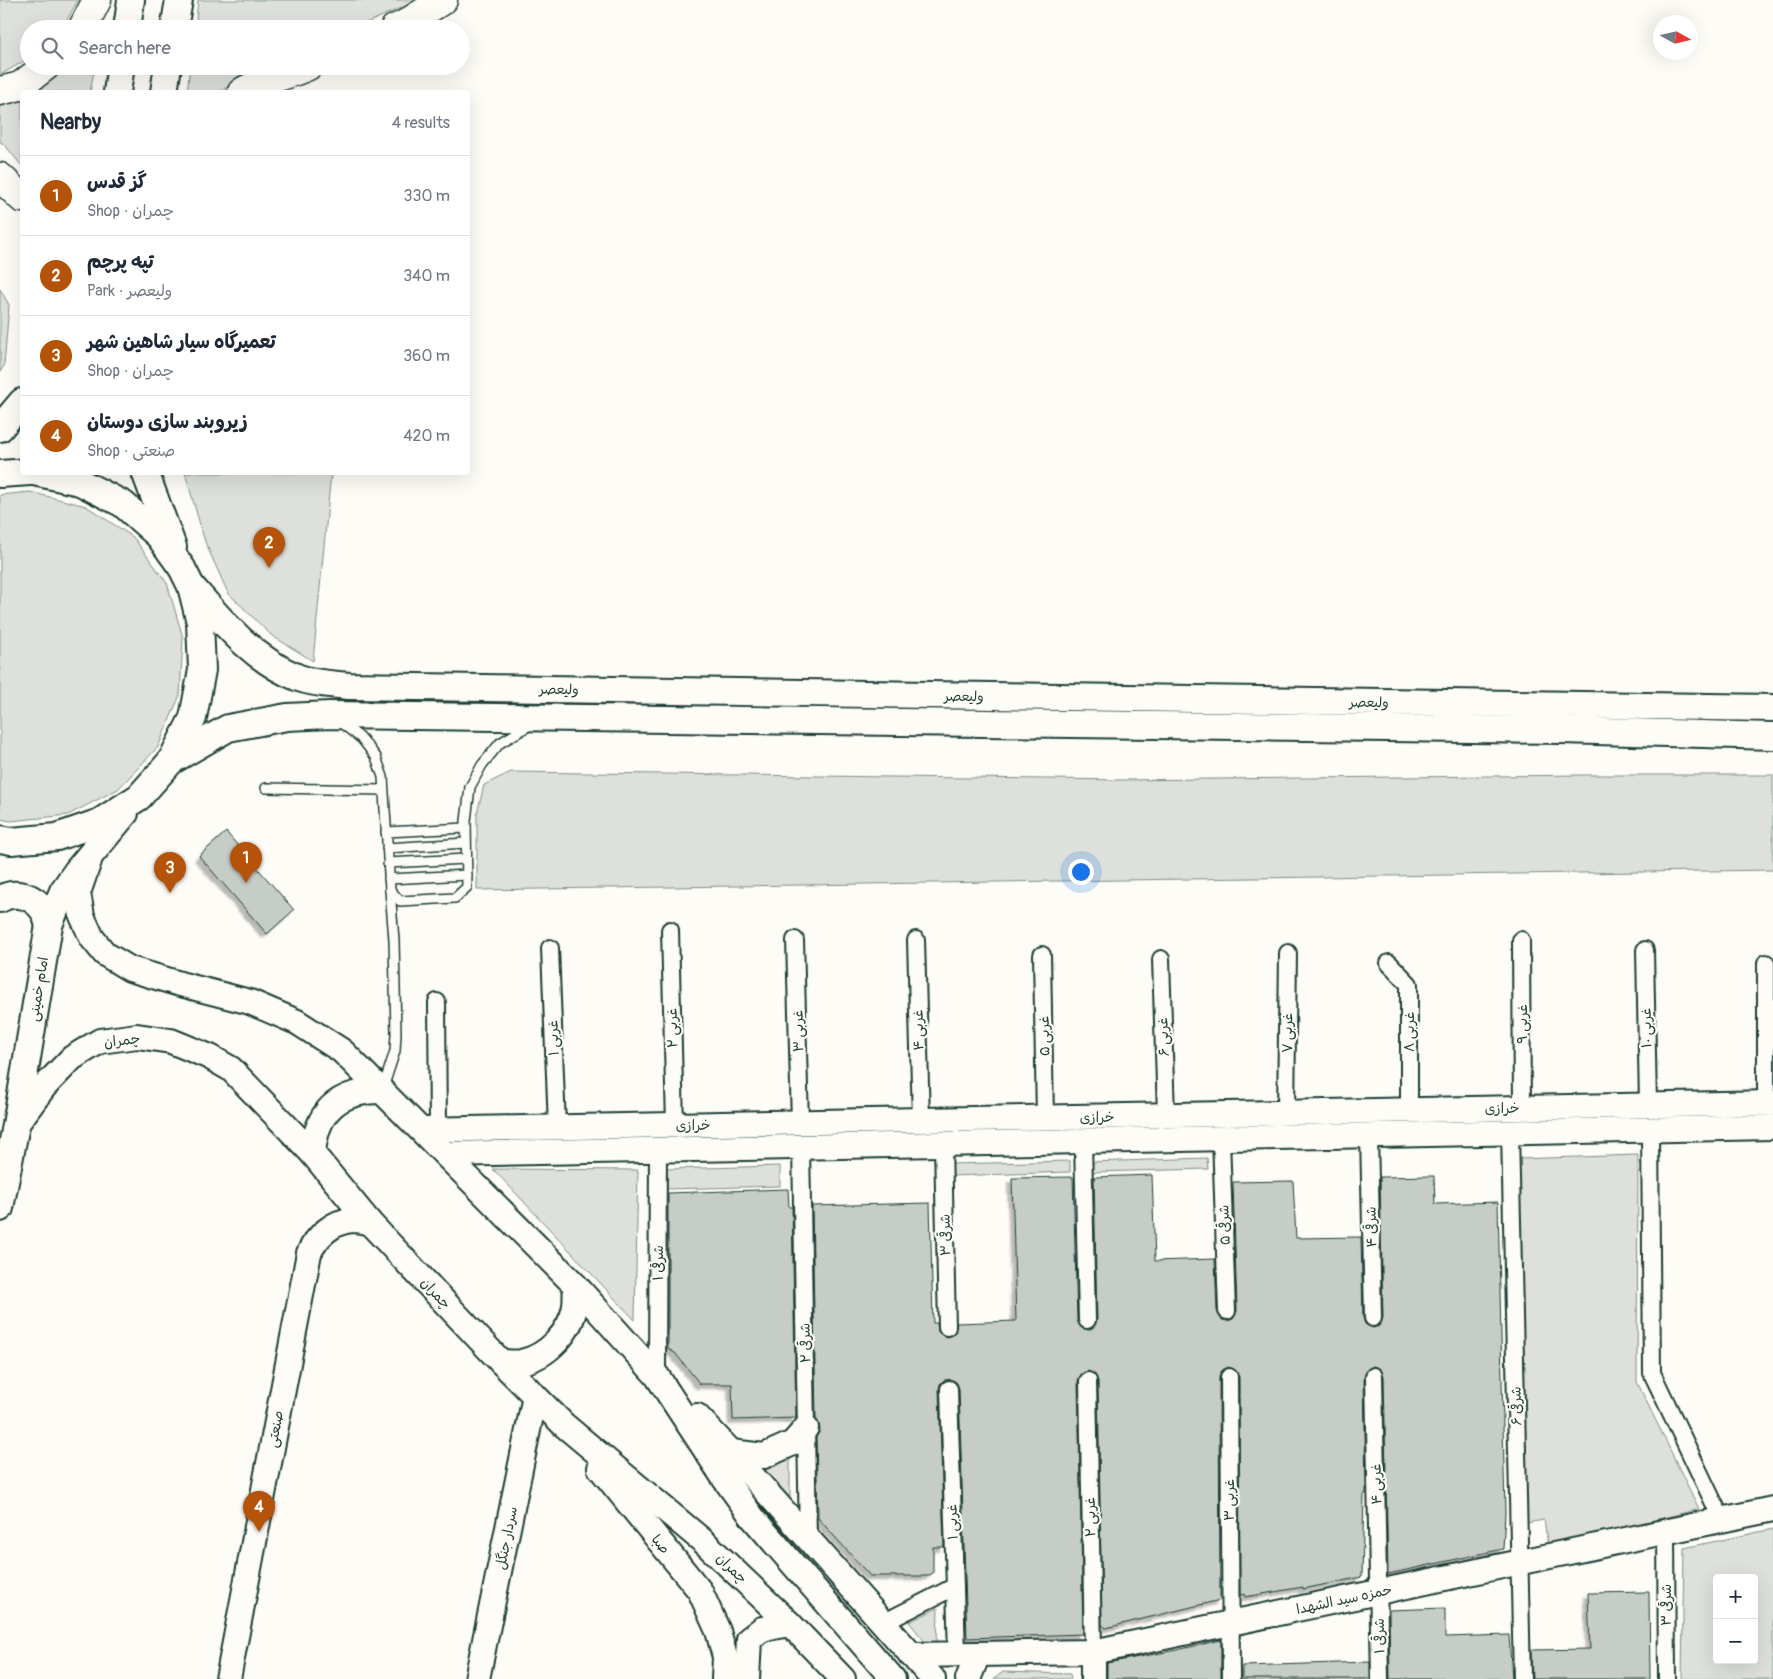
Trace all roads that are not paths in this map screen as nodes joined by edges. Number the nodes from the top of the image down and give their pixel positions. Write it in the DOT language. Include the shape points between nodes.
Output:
graph roads {
  1 [pos="97,0"];
  2 [pos="131,0"];
  3 [pos="179,0"];
  4 [pos="443,0"];
  5 [pos="87,20"];
  6 [pos="128,20"];
  7 [pos="176,20"];
  8 [pos="411,20"];
  9 [pos="34,75"];
  10 [pos="120,75"];
  11 [pos="167,75"];
  12 [pos="288,75"];
  13 [pos="117,90"];
  14 [pos="164,90"];
  15 [pos="245,90"];
  16 [pos="0,91"];
  17 [pos="0,177"];
  18 [pos="20,196"];
  19 [pos="20,404"];
  20 [pos="0,428"];
  21 [pos="20,473"];
  22 [pos="0,474"];
  23 [pos="48,475"];
  24 [pos="146,475"];
  25 [pos="186,577"];
  26 [pos="1773,708"];
  27 [pos="330,714"];
  28 [pos="544,717"];
  29 [pos="1773,736"];
  30 [pos="171,761"];
  31 [pos="266,788"];
  32 [pos="384,790"];
  33 [pos="139,797"];
  34 [pos="466,828"];
  35 [pos="386,832"];
  36 [pos="0,839"];
  37 [pos="466,843"];
  38 [pos="387,848"];
  39 [pos="90,857"];
  40 [pos="466,859"];
  41 [pos="388,863"];
  42 [pos="467,875"];
  43 [pos="390,879"];
  44 [pos="390,890"];
  45 [pos="0,899"];
  46 [pos="49,925"];
  47 [pos="670,930"];
  48 [pos="796,940"];
  49 [pos="916,940"];
  50 [pos="1521,940"];
  51 [pos="550,948"];
  52 [pos="1645,950"];
  53 [pos="1288,953"];
  54 [pos="1042,955"];
  55 [pos="1161,959"];
  56 [pos="1389,963"];
  57 [pos="1766,963"];
  58 [pos="437,1002"];
  59 [pos="381,1091"];
  60 [pos="1769,1103"];
  61 [pos="1648,1105"];
  62 [pos="1522,1108"];
  63 [pos="1409,1110"];
  64 [pos="1437,1110"];
  65 [pos="1286,1113"];
  66 [pos="1160,1115"];
  67 [pos="1045,1118"];
  68 [pos="921,1120"];
  69 [pos="800,1122"];
  70 [pos="16,1125"];
  71 [pos="675,1125"];
  72 [pos="557,1127"];
  73 [pos="1773,1127"];
  74 [pos="430,1130"];
  75 [pos="1650,1130"];
  76 [pos="1510,1132"];
  77 [pos="1437,1134"];
  78 [pos="1369,1135"];
  79 [pos="1220,1138"];
  80 [pos="1155,1140"];
  81 [pos="1083,1141"];
  82 [pos="942,1144"];
  83 [pos="801,1147"];
  84 [pos="658,1150"];
  85 [pos="313,1154"];
  86 [pos="445,1154"];
  87 [pos="0,1208"];
  88 [pos="369,1222"];
  89 [pos="576,1286"];
  90 [pos="1227,1311"];
  91 [pos="1373,1318"];
  92 [pos="1087,1320"];
  93 [pos="947,1327"];
  94 [pos="501,1362"];
  95 [pos="657,1376"];
  96 [pos="1374,1376"];
  97 [pos="1229,1377"];
  98 [pos="1088,1381"];
  99 [pos="949,1389"];
  100 [pos="535,1396"];
  101 [pos="564,1424"];
  102 [pos="806,1428"];
  103 [pos="731,1452"];
  104 [pos="1773,1509"];
  105 [pos="1722,1520"];
  106 [pos="1666,1532"];
  107 [pos="808,1539"];
  108 [pos="1519,1562"];
  109 [pos="954,1587"];
  110 [pos="1378,1592"];
  111 [pos="883,1623"];
  112 [pos="790,1624"];
  113 [pos="1230,1624"];
  114 [pos="1093,1652"];
  115 [pos="967,1654"];
  116 [pos="911,1655"];
  117 [pos="228,1679"];
  118 [pos="478,1679"];
  119 [pos="724,1679"];
  120 [pos="747,1679"];
  121 [pos="843,1679"];
  122 [pos="893,1679"];
  123 [pos="932,1679"];
  124 [pos="968,1679"];
  125 [pos="1093,1679"];
  126 [pos="1230,1679"];
  127 [pos="1380,1679"];
  128 [pos="1522,1679"];
  129 [pos="1666,1679"];
  1 -- 5 [label="highway"];
  2 -- 6 [label="main road"];
  3 -- 7 [label="main road"];
  4 -- 8 [label="highway"];
  9 -- 16 [label="highway" via="20,86"];
  10 -- 13 [label="main road"];
  11 -- 14 [label="main road"];
  12 -- 15 [label="highway"];
  17 -- 18 [label="highway"];
  19 -- 20 [label="main road"];
  21 -- 22 [label="main road"];
  23 -- 25 [label="main road" via="80,482 123,504 159,536"];
  24 -- 25 [label="main road"];
  25 -- 26 [label="main road, ولیعصر" via="241,639 274,665 300,678 349,686"];
  25 -- 30 [label="main road" via="200,622 202,670 193,718"];
  27 -- 28 [label="main road, ولیعصر"];
  27 -- 30 [label="main road, ولیعصر" via="287,717 228,728"];
  27 -- 32 [label="lane" via="362,740 376,757"];
  28 -- 29 [label="main road, ولیعصر" via="1561,730"];
  28 -- 34 [label="lane" via="500,743 482,765 470,787"];
  30 -- 33 [label="main road"];
  31 -- 32 [label="lane"];
  32 -- 35 [label="lane"];
  33 -- 36 [label="main road" via="100,822 57,837"];
  33 -- 39 [label="main road, امام خمینی"];
  34 -- 35 [label="lane"];
  34 -- 37 [label="lane"];
  35 -- 38 [label="lane"];
  37 -- 38 [label="lane"];
  37 -- 40 [label="lane"];
  38 -- 41 [label="lane"];
  39 -- 46 [label="main road, امام خمینی" via="63,891"];
  39 -- 59 [label="street" via="78,894 80,908 92,938 105,954 130,969 250,1002 297,1022 342,1050"];
  40 -- 41 [label="lane"];
  40 -- 42 [label="lane"];
  41 -- 43 [label="lane"];
  42 -- 43 [label="lane"];
  42 -- 44 [label="lane" via="467,887 454,898 400,901"];
  43 -- 44 [label="lane"];
  44 -- 59 [label="lane" via="396,1034 395,1051"];
  45 -- 46 [label="main road" via="12,895 33,899 43,910"];
  46 -- 70 [label="main road, امام خمینی"];
  47 -- 71 [label="street, ۲ غربی"];
  48 -- 69 [label="street, ۳ غربی"];
  49 -- 68 [label="street, ۴ غربی"];
  50 -- 62 [label="street, ۹ غربی"];
  51 -- 72 [label="street, ۱ غربی"];
  52 -- 61 [label="street, ۱۰ غربی"];
  53 -- 65 [label="street, ۷ غربی"];
  54 -- 67 [label="street, ۵ غربی"];
  55 -- 66 [label="street, ۶ غربی"];
  56 -- 63 [label="street, ۸ غربی" via="1409,984"];
  57 -- 60 [label="street"];
  58 -- 74 [label="street"];
  59 -- 74 [label="street"];
  59 -- 85 [label="street" via="346,1096 332,1106 314,1136"];
  60 -- 61 [label="street, خرازی"];
  61 -- 62 [label="street, خرازی"];
  62 -- 64 [label="street, خرازی"];
  63 -- 64 [label="street, خرازی"];
  63 -- 65 [label="street, خرازی"];
  64 -- 77 [label="street"];
  65 -- 66 [label="street, خرازی"];
  66 -- 67 [label="street, خرازی"];
  66 -- 80 [label="street"];
  67 -- 68 [label="street, خرازی"];
  68 -- 69 [label="street, خرازی"];
  69 -- 71 [label="street, خرازی"];
  70 -- 85 [label="street, چمران" via="44,1087 72,1058 100,1041 137,1036 171,1041 231,1069"];
  70 -- 87 [label="main road, امام خمینی"];
  71 -- 72 [label="street, خرازی"];
  72 -- 74 [label="street, خرازی"];
  73 -- 75 [label="street, خرازی"];
  74 -- 86 [label="street"];
  75 -- 76 [label="street, خرازی"];
  75 -- 105 [label="street" via="1652,1373"];
  76 -- 77 [label="street, خرازی"];
  76 -- 108 [label="street, ۶ شرقی"];
  77 -- 78 [label="street, خرازی"];
  78 -- 79 [label="street, خرازی"];
  78 -- 91 [label="street, ۴ شرقی"];
  79 -- 80 [label="street, خرازی"];
  79 -- 90 [label="street, ۵ شرقی"];
  80 -- 81 [label="street, خرازی"];
  81 -- 82 [label="street, خرازی"];
  81 -- 92 [label="street"];
  82 -- 83 [label="street, خرازی"];
  82 -- 93 [label="street, ۳ شرقی"];
  83 -- 84 [label="street, خرازی"];
  83 -- 102 [label="street, ۲ شرقی"];
  84 -- 86 [label="street, خرازی"];
  84 -- 95 [label="street, ۱ شرقی"];
  85 -- 88 [label="street, چمران"];
  86 -- 89 [label="street"];
  88 -- 94 [label="street, چمران"];
  88 -- 117 [label="street, صنعتی" via="352,1220 338,1224 314,1241 309,1253"];
  89 -- 94 [label="street" via="569,1326 557,1342 522,1362"];
  89 -- 95 [label="street"];
  94 -- 100 [label="street, چمران"];
  95 -- 103 [label="street"];
  95 -- 122 [label="street" via="753,1518"];
  96 -- 110 [label="street, ۴ غربی"];
  97 -- 113 [label="street, ۳ غربی"];
  98 -- 114 [label="street, ۲ غربی"];
  99 -- 109 [label="street, ۱ غربی"];
  100 -- 101 [label="street, چمران"];
  100 -- 118 [label="street, سردار جنگل"];
  101 -- 112 [label="street, چمران" via="704,1542"];
  101 -- 119 [label="street, صبا" via="700,1591 718,1631 725,1657"];
  102 -- 103 [label="street" via="793,1443 764,1456"];
  102 -- 107 [label="street, ۲ شرقی"];
  103 -- 107 [label="street"];
  104 -- 105 [label="street, حمزه سید الشهدا"];
  105 -- 106 [label="street, حمزه سید الشهدا"];
  106 -- 108 [label="street, حمزه سید الشهدا"];
  106 -- 129 [label="street, ۳ شرقی"];
  107 -- 111 [label="street"];
  108 -- 110 [label="street, حمزه سید الشهدا"];
  108 -- 128 [label="street, ۶ شرقی"];
  109 -- 111 [label="street"];
  109 -- 115 [label="street, ۱ غربی"];
  110 -- 113 [label="street, حمزه سید الشهدا"];
  110 -- 127 [label="street, ۱ شرقی"];
  111 -- 116 [label="street"];
  112 -- 120 [label="street" via="762,1629 750,1640"];
  112 -- 121 [label="street, چمران"];
  113 -- 114 [label="street, حمزه سید الشهدا"];
  113 -- 126 [label="street"];
  114 -- 115 [label="street, حمزه سید الشهدا"];
  114 -- 125 [label="street"];
  115 -- 116 [label="street, حمزه سید الشهدا"];
  115 -- 124 [label="street"];
  116 -- 123 [label="street"];
}
